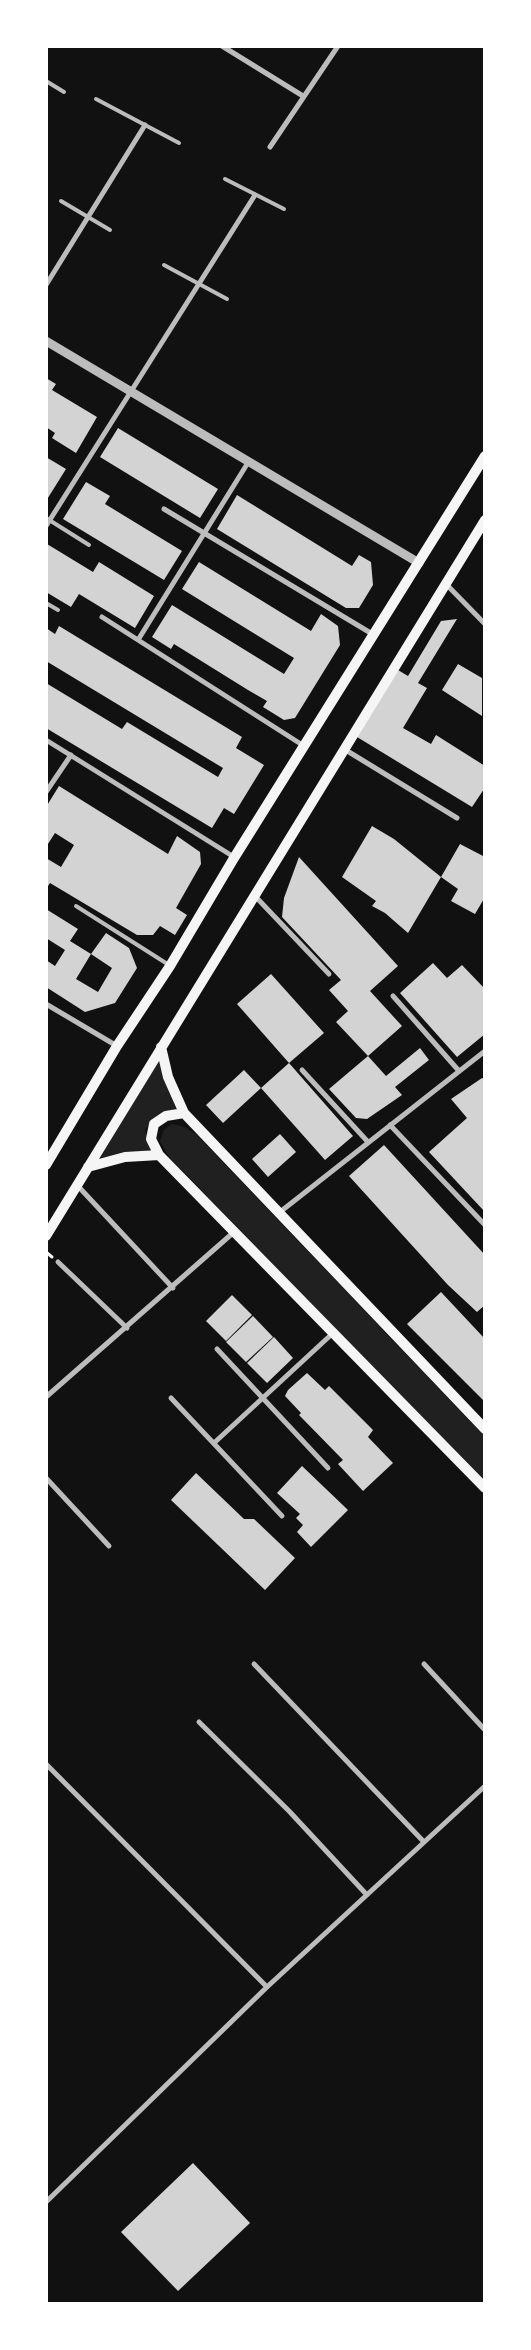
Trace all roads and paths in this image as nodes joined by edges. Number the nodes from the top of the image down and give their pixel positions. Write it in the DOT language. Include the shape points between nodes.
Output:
graph roads {
  1 [pos="222,46"];
  2 [pos="338,46"];
  3 [pos="46,82"];
  4 [pos="64,92"];
  5 [pos="303,96"];
  6 [pos="96,99"];
  7 [pos="145,125"];
  8 [pos="179,143"];
  9 [pos="270,146"];
  10 [pos="225,179"];
  11 [pos="255,195"];
  12 [pos="61,201"];
  13 [pos="284,210"];
  14 [pos="88,217"];
  15 [pos="110,230"];
  16 [pos="164,265"];
  17 [pos="199,284"];
  18 [pos="46,285"];
  19 [pos="227,299"];
  20 [pos="46,341"];
  21 [pos="130,391"];
  22 [pos="485,456"];
  23 [pos="248,461"];
  24 [pos="480,472"];
  25 [pos="164,509"];
  26 [pos="48,519"];
  27 [pos="485,520"];
  28 [pos="46,526"];
  29 [pos="205,534"];
  30 [pos="89,545"];
  31 [pos="419,562"];
  32 [pos="445,583"];
  33 [pos="46,603"];
  34 [pos="58,610"];
  35 [pos="102,617"];
  36 [pos="485,624"];
  37 [pos="374,636"];
  38 [pos="138,640"];
  39 [pos="46,740"];
  40 [pos="304,746"];
  41 [pos="344,749"];
  42 [pos="71,756"];
  43 [pos="46,792"];
  44 [pos="457,818"];
  45 [pos="234,858"];
  46 [pos="254,895"];
  47 [pos="76,906"];
  48 [pos="170,966"];
  49 [pos="329,974"];
  50 [pos="393,996"];
  51 [pos="46,1004"];
  52 [pos="117,1046"];
  53 [pos="161,1046"];
  54 [pos="485,1051"];
  55 [pos="302,1070"];
  56 [pos="459,1071"];
  57 [pos="184,1113"];
  58 [pos="390,1125"];
  59 [pos="368,1142"];
  60 [pos="159,1155"];
  61 [pos="46,1165"];
  62 [pos="88,1166"];
  63 [pos="77,1185"];
  64 [pos="280,1212"];
  65 [pos="485,1225"];
  66 [pos="234,1232"];
  67 [pos="46,1236"];
  68 [pos="58,1262"];
  69 [pos="172,1288"];
  70 [pos="127,1328"];
  71 [pos="333,1333"];
  72 [pos="217,1349"];
  73 [pos="46,1397"];
  74 [pos="171,1398"];
  75 [pos="263,1398"];
  76 [pos="485,1428"];
  77 [pos="214,1443"];
  78 [pos="328,1468"];
  79 [pos="46,1478"];
  80 [pos="485,1488"];
  81 [pos="282,1516"];
  82 [pos="109,1546"];
  83 [pos="254,1664"];
  84 [pos="424,1664"];
  85 [pos="199,1722"];
  86 [pos="485,1730"];
  87 [pos="46,1764"];
  88 [pos="485,1786"];
  89 [pos="424,1842"];
  90 [pos="367,1894"];
  91 [pos="267,1987"];
  92 [pos="46,2202"];
  1 -- 5 [label="street"];
  2 -- 5 [label="street"];
  3 -- 4 [label="lane"];
  5 -- 9 [label="street"];
  6 -- 7 [label="lane"];
  7 -- 8 [label="lane"];
  7 -- 14 [label="street"];
  10 -- 11 [label="lane"];
  11 -- 13 [label="lane"];
  11 -- 17 [label="street"];
  12 -- 14 [label="lane"];
  14 -- 15 [label="lane"];
  14 -- 18 [label="street"];
  16 -- 17 [label="lane"];
  17 -- 19 [label="lane"];
  17 -- 21 [label="street"];
  20 -- 21 [label="street"];
  21 -- 23 [label="street"];
  21 -- 26 [label="street"];
  22 -- 24 [label="main road"];
  23 -- 29 [label="street"];
  23 -- 31 [label="street"];
  24 -- 31 [label="main road"];
  25 -- 29 [label="street"];
  26 -- 28 [label="street"];
  26 -- 30 [label="lane"];
  27 -- 32 [label="main road"];
  29 -- 37 [label="street"];
  29 -- 38 [label="street"];
  31 -- 37 [label="main road"];
  32 -- 36 [label="street"];
  32 -- 41 [label="main road"];
  33 -- 34 [label="lane"];
  35 -- 38 [label="street"];
  37 -- 40 [label="main road"];
  38 -- 40 [label="street"];
  39 -- 42 [label="street"];
  40 -- 45 [label="main road"];
  41 -- 44 [label="street"];
  41 -- 46 [label="main road"];
  42 -- 43 [label="street"];
  42 -- 45 [label="street"];
  45 -- 48 [label="main road"];
  46 -- 49 [label="street"];
  46 -- 53 [label="main road"];
  47 -- 48 [label="lane"];
  48 -- 52 [label="main road"];
  50 -- 56 [label="street"];
  51 -- 52 [label="street"];
  52 -- 61 [label="main road"];
  53 -- 57 [label="main road" via="168,1076"];
  53 -- 62 [label="main road"];
  54 -- 56 [label="street"];
  55 -- 59 [label="street"];
  56 -- 58 [label="street"];
  57 -- 60 [label="main road" via="166,1116 154,1124 151,1139"];
  57 -- 64 [label="main road"];
  58 -- 59 [label="street"];
  58 -- 65 [label="street"];
  59 -- 64 [label="street"];
  60 -- 62 [label="main road" via="125,1157"];
  60 -- 66 [label="main road"];
  62 -- 63 [label="main road"];
  63 -- 67 [label="main road"];
  63 -- 69 [label="street"];
  64 -- 76 [label="main road"];
  66 -- 69 [label="street"];
  66 -- 71 [label="main road"];
  68 -- 70 [label="street"];
  69 -- 70 [label="street"];
  70 -- 73 [label="street"];
  71 -- 75 [label="street"];
  71 -- 80 [label="main road"];
  72 -- 75 [label="street"];
  74 -- 77 [label="street"];
  75 -- 77 [label="street"];
  75 -- 78 [label="street"];
  77 -- 81 [label="street"];
  79 -- 82 [label="street"];
  83 -- 89 [label="street"];
  84 -- 86 [label="street"];
  85 -- 90 [label="street"];
  87 -- 91 [label="street"];
  88 -- 89 [label="street"];
  89 -- 90 [label="street"];
  90 -- 91 [label="street"];
  91 -- 92 [label="street"];
}
